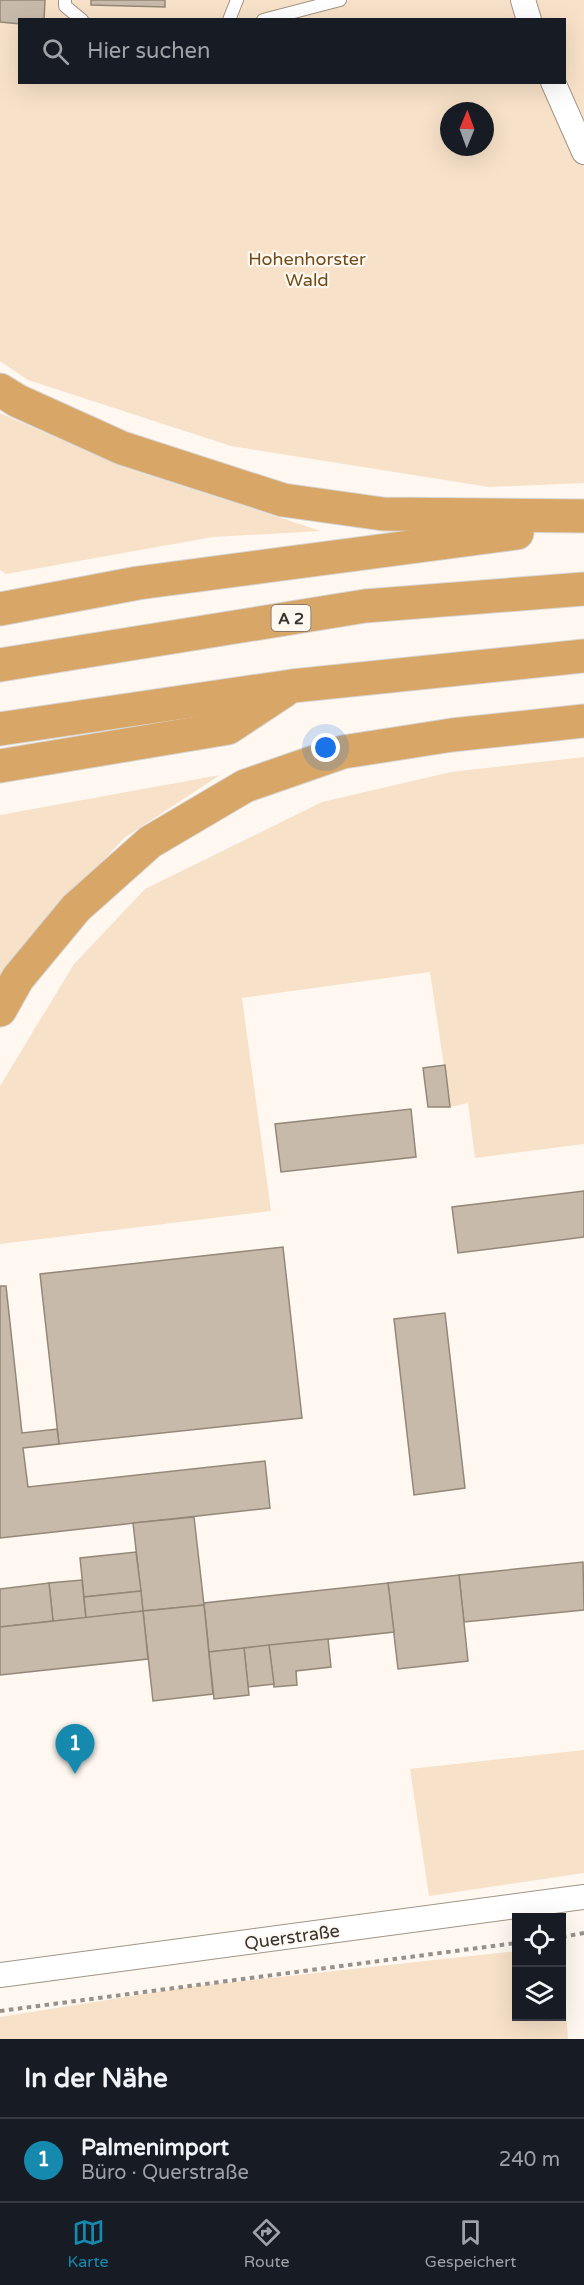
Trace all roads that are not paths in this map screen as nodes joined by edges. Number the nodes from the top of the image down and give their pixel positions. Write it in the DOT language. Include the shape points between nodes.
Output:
graph roads {
  1 [pos="65,0"];
  2 [pos="237,0"];
  3 [pos="340,0"];
  4 [pos="523,0"];
  5 [pos="80,18"];
  6 [pos="230,18"];
  7 [pos="271,18"];
  8 [pos="528,18"];
  9 [pos="554,84"];
  10 [pos="584,152"];
  11 [pos="0,390"];
  12 [pos="584,516"];
  13 [pos="584,524"];
  14 [pos="584,589"];
  15 [pos="0,609"];
  16 [pos="584,656"];
  17 [pos="0,665"];
  18 [pos="292,686"];
  19 [pos="584,721"];
  20 [pos="0,729"];
  21 [pos="0,766"];
  22 [pos="0,1010"];
  23 [pos="584,1897"];
  24 [pos="0,1975"];
  1 -- 5 [label="lane" via="65,6"];
  2 -- 6 [label="lane"];
  3 -- 7 [label="lane"];
  4 -- 8 [label="street"];
  9 -- 10 [label="street"];
  11 -- 12 [label="highway" via="122,448 283,500 383,514"];
  13 -- 15 [label="highway" via="138,583"];
  14 -- 17 [label="highway, A 2" via="365,606"];
  16 -- 18 [label="highway"];
  18 -- 20 [label="highway"];
  18 -- 21 [label="highway" via="228,728"];
  19 -- 22 [label="highway" via="343,752 245,786 150,842 76,908 18,978"];
  23 -- 24 [label="street, Querstraße"];
}
